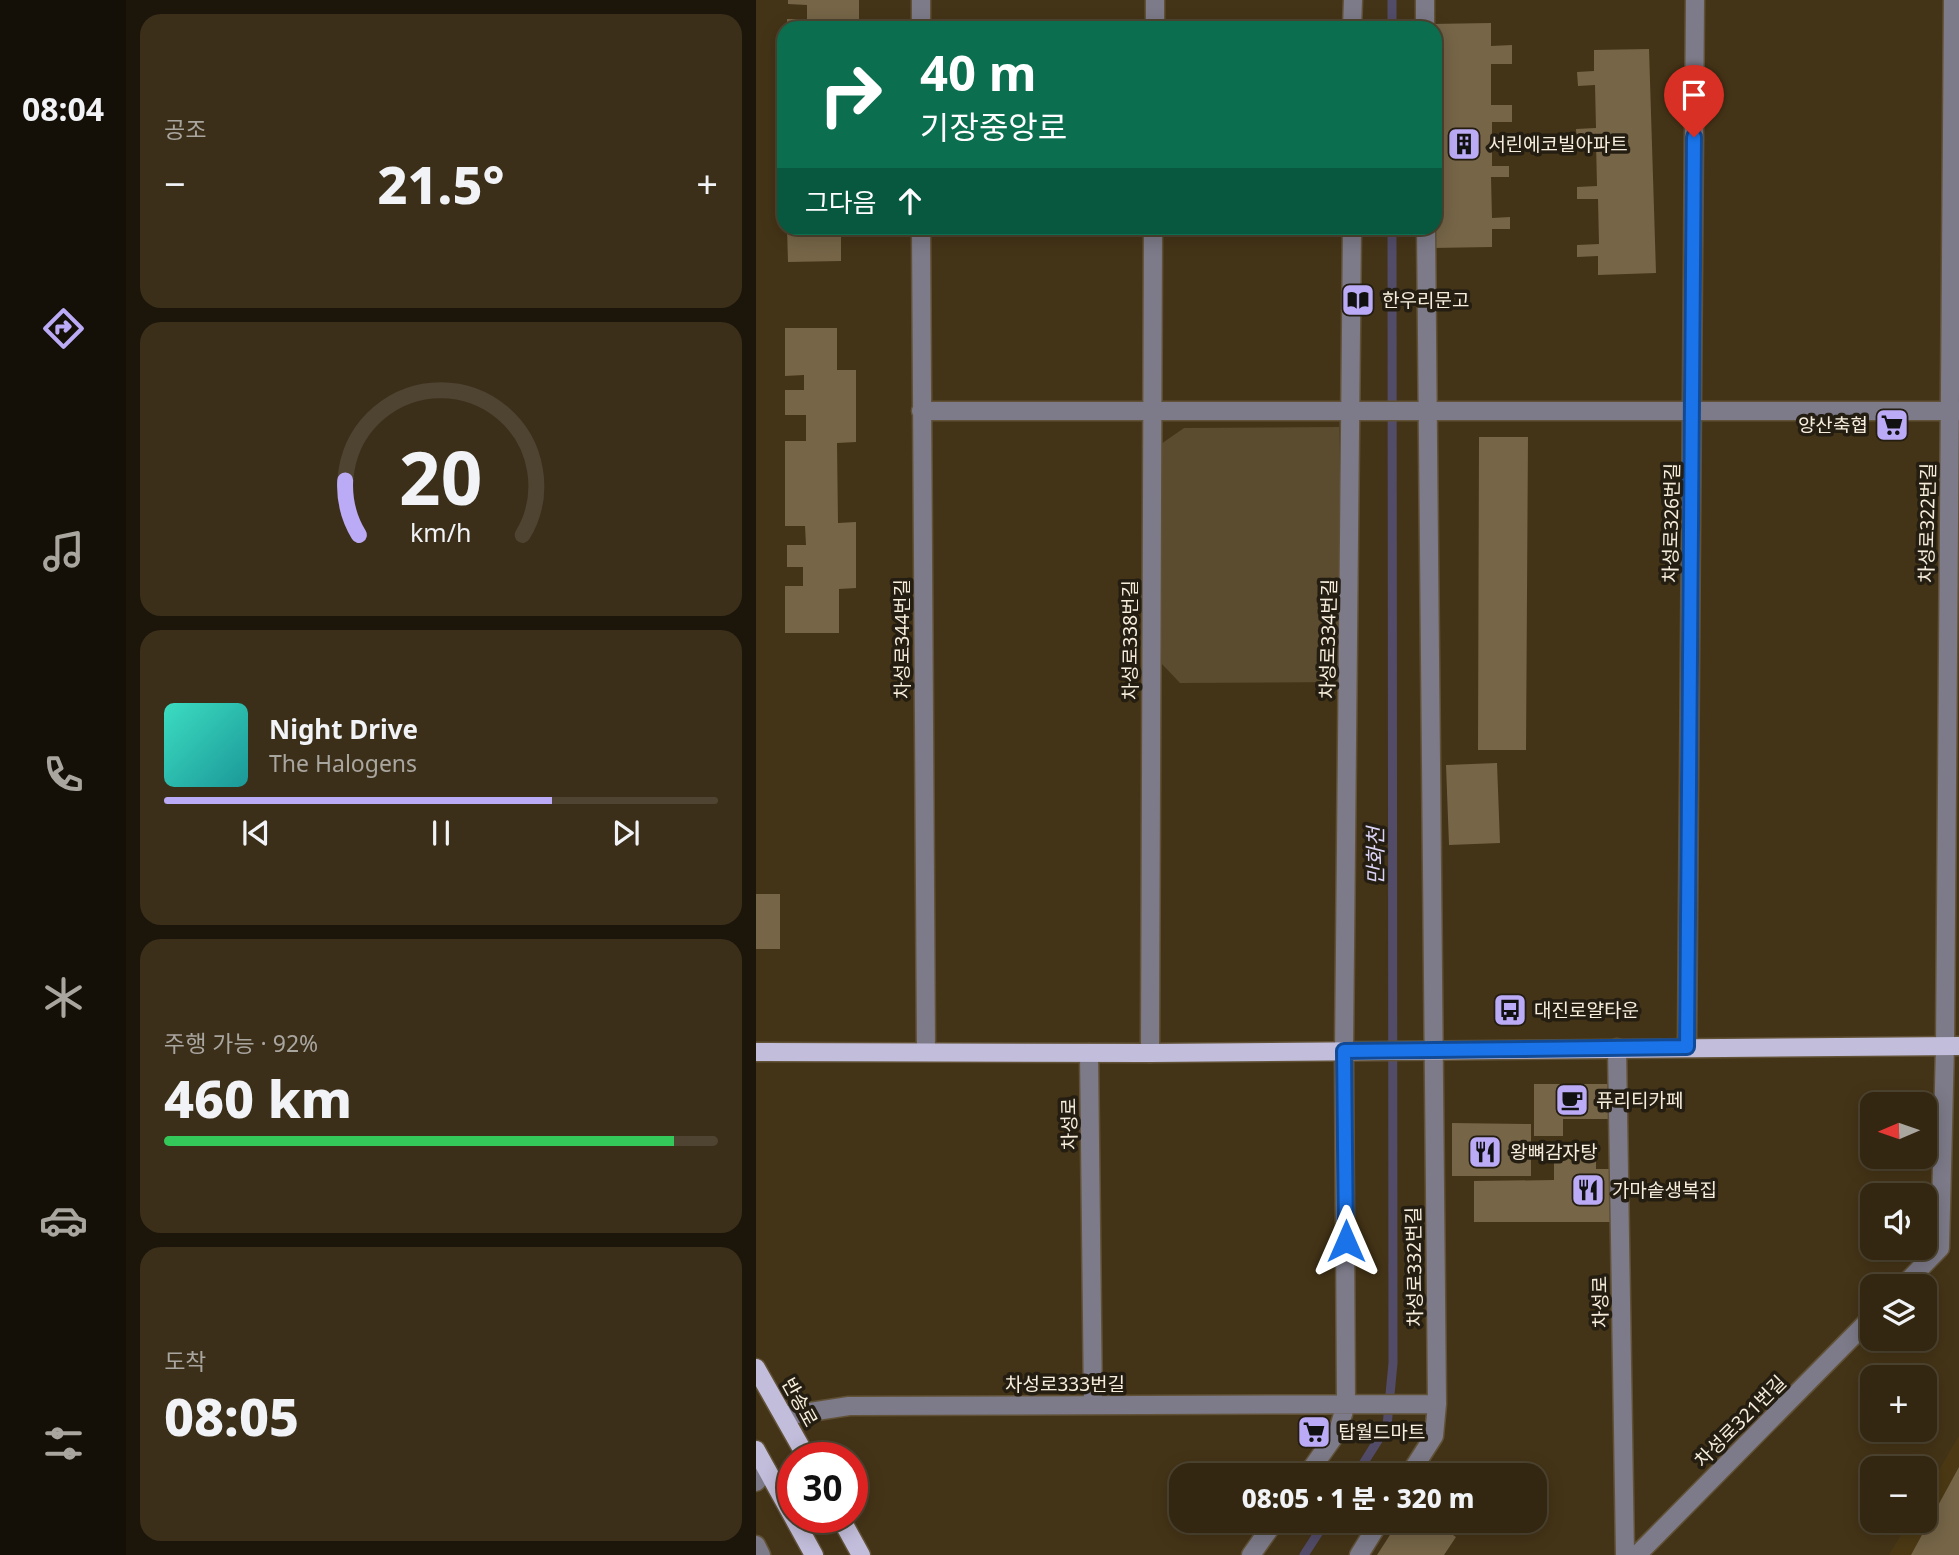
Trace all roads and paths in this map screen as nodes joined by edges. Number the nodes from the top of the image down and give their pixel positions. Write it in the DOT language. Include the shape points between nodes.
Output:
graph roads {
  1 [pos="921,0"];
  2 [pos="1155,0"];
  3 [pos="1353,0"];
  4 [pos="1425,0"];
  5 [pos="1695,0"];
  6 [pos="1953,0"];
  7 [pos="921,21"];
  8 [pos="1155,21"];
  9 [pos="1352,21"];
  10 [pos="1425,21"];
  11 [pos="1955,205"];
  12 [pos="921,235"];
  13 [pos="1153,235"];
  14 [pos="1352,235"];
  15 [pos="1426,235"];
  16 [pos="921,411"];
  17 [pos="1151,411"];
  18 [pos="1357,411"];
  19 [pos="1418,411"];
  20 [pos="1693,411"];
  21 [pos="1954,411"];
  22 [pos="1953,699"];
  23 [pos="1952,1046"];
  24 [pos="1687,1047"];
  25 [pos="1617,1048"];
  26 [pos="926,1051"];
  27 [pos="1350,1051"];
  28 [pos="1424,1051"];
  29 [pos="756,1052"];
  30 [pos="1089,1053"];
  31 [pos="1150,1053"];
  32 [pos="1915,1274"];
  33 [pos="1860,1329"];
  34 [pos="756,1368"];
  35 [pos="1346,1404"];
  36 [pos="1437,1404"];
  37 [pos="1093,1405"];
  38 [pos="784,1416"];
  39 [pos="798,1442"];
  40 [pos="756,1450"];
  41 [pos="1315,1463"];
  42 [pos="1416,1463"];
  43 [pos="761,1476"];
  44 [pos="777,1496"];
  45 [pos="802,1533"];
  46 [pos="849,1533"];
  47 [pos="1267,1533"];
  48 [pos="1373,1533"];
  49 [pos="756,1545"];
  50 [pos="761,1555"];
  51 [pos="814,1555"];
  52 [pos="861,1555"];
  53 [pos="1251,1555"];
  54 [pos="1359,1555"];
  55 [pos="1625,1555"];
  56 [pos="1637,1555"];
  1 -- 7 [label="street"];
  2 -- 8 [label="street"];
  3 -- 9 [label="street"];
  4 -- 10 [label="street"];
  5 -- 20 [label="street, 차성로326번길"];
  6 -- 11 [label="street, 차성로322번길"];
  11 -- 21 [label="street, 차성로322번길"];
  12 -- 16 [label="street, 차성로344번길"];
  13 -- 17 [label="street, 차성로338번길"];
  14 -- 18 [label="street, 차성로334번길"];
  15 -- 19 [label="street, 차성로332번길"];
  16 -- 17 [label="street"];
  16 -- 26 [label="street, 차성로344번길"];
  17 -- 18 [label="street"];
  17 -- 31 [label="street, 차성로338번길"];
  18 -- 19 [label="street"];
  18 -- 27 [label="street, 차성로334번길"];
  19 -- 20 [label="street"];
  19 -- 28 [label="street, 차성로332번길"];
  20 -- 21 [label="street"];
  20 -- 24 [label="street, 차성로326번길"];
  21 -- 22 [label="street, 차성로322번길"];
  22 -- 23 [label="street, 차성로322번길"];
  23 -- 24 [label="main road"];
  23 -- 32 [label="street" via="1940,1248"];
  24 -- 25 [label="main road"];
  25 -- 28 [label="main road"];
  25 -- 55 [label="street, 차성로"];
  26 -- 29 [label="main road"];
  26 -- 30 [label="main road"];
  27 -- 28 [label="main road"];
  27 -- 31 [label="main road"];
  27 -- 35 [label="street"];
  28 -- 36 [label="street, 차성로332번길"];
  30 -- 31 [label="main road"];
  30 -- 37 [label="street, 차성로"];
  33 -- 56 [label="street, 차성로321번길"];
  34 -- 38 [label="main road, 반송로"];
  35 -- 36 [label="street, 차성로333번길"];
  35 -- 37 [label="street, 차성로333번길"];
  35 -- 41 [label="street" via="1338,1431"];
  36 -- 42 [label="street, 차성로332번길" via="1433,1436"];
  37 -- 38 [label="street, 차성로333번길" via="849,1406"];
  38 -- 39 [label="main road, 반송로"];
  40 -- 43 [label="main road"];
  43 -- 44 [label="main road"];
  45 -- 51 [label="main road"];
  46 -- 52 [label="main road"];
  47 -- 53 [label="street"];
  48 -- 54 [label="street"];
  49 -- 50 [label="street"];
}
